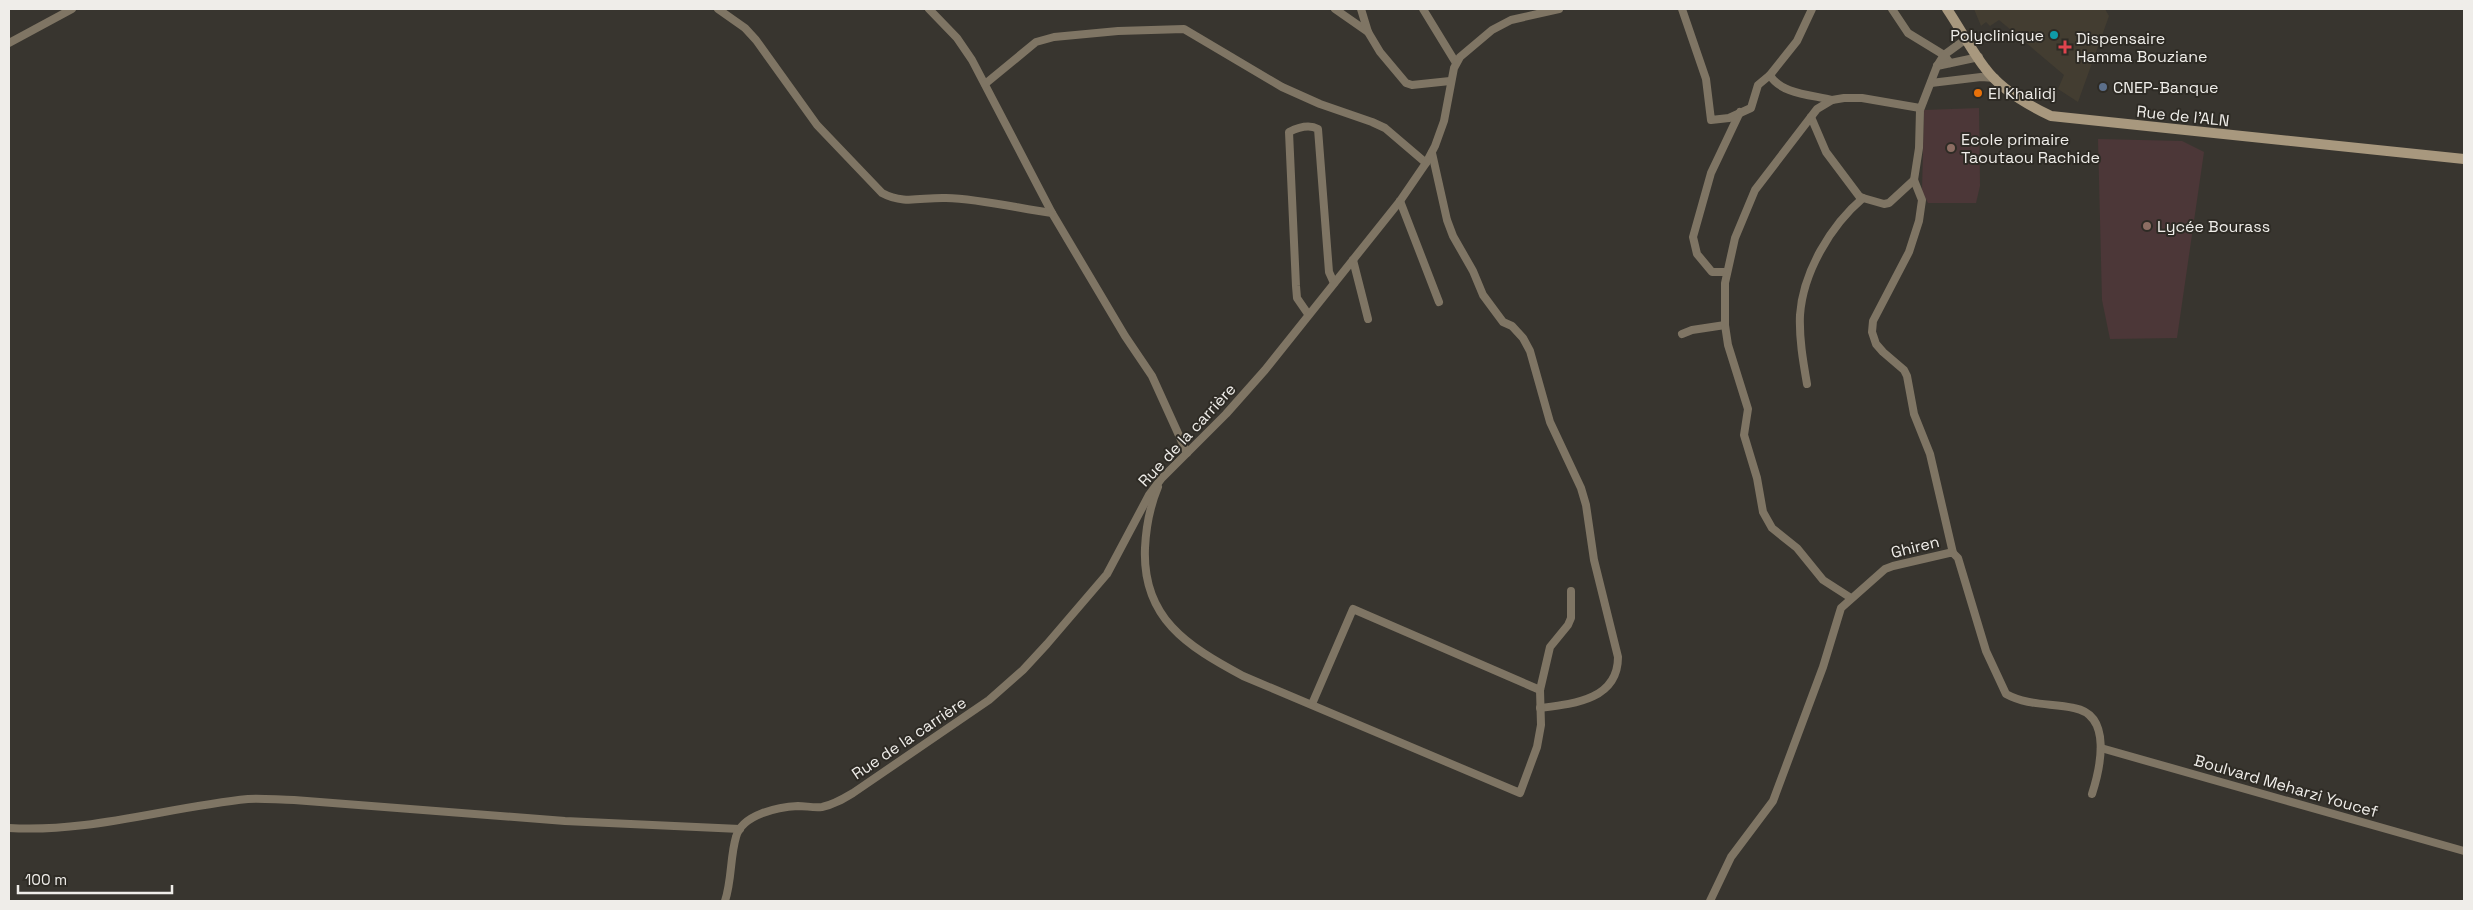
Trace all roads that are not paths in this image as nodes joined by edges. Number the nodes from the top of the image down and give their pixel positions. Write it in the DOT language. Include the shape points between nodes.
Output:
graph roads {
  1 [pos="54,9"];
  2 [pos="72,9"];
  3 [pos="718,9"];
  4 [pos="929,9"];
  5 [pos="1335,9"];
  6 [pos="1361,9"];
  7 [pos="1423,9"];
  8 [pos="1559,9"];
  9 [pos="1682,9"];
  10 [pos="1812,9"];
  11 [pos="1892,9"];
  12 [pos="1947,9"];
  13 [pos="58,17"];
  14 [pos="1368,32"];
  15 [pos="1966,39"];
  16 [pos="9,43"];
  17 [pos="1944,55"];
  18 [pos="1979,57"];
  19 [pos="1456,63"];
  20 [pos="1950,64"];
  21 [pos="1937,66"];
  22 [pos="1770,74"];
  23 [pos="1995,78"];
  24 [pos="1450,81"];
  25 [pos="1931,83"];
  26 [pos="985,84"];
  27 [pos="1832,100"];
  28 [pos="1920,108"];
  29 [pos="1740,112"];
  30 [pos="1811,117"];
  31 [pos="1432,153"];
  32 [pos="2464,159"];
  33 [pos="1426,163"];
  34 [pos="1914,180"];
  35 [pos="1863,198"];
  36 [pos="1400,201"];
  37 [pos="1052,213"];
  38 [pos="1353,260"];
  39 [pos="1727,272"];
  40 [pos="1334,283"];
  41 [pos="1439,302"];
  42 [pos="1308,314"];
  43 [pos="1368,318"];
  44 [pos="1725,324"];
  45 [pos="1682,334"];
  46 [pos="1807,384"];
  47 [pos="1187,453"];
  48 [pos="1163,478"];
  49 [pos="1954,553"];
  50 [pos="1571,591"];
  51 [pos="1851,598"];
  52 [pos="1540,690"];
  53 [pos="1312,704"];
  54 [pos="1540,708"];
  55 [pos="2101,748"];
  56 [pos="2092,794"];
  57 [pos="9,828"];
  58 [pos="740,829"];
  59 [pos="2464,851"];
  60 [pos="725,901"];
  61 [pos="1710,901"];
  1 -- 13 [label="street"];
  2 -- 13 [label="street"];
  3 -- 37 [label="street" via="756,40 817,125 882,193 912,202 946,198"];
  4 -- 26 [label="street" via="957,38"];
  5 -- 14 [label="street"];
  6 -- 14 [label="street"];
  7 -- 19 [label="street"];
  8 -- 19 [label="street, Rue de la carrière" via="1505,24 1469,47"];
  9 -- 29 [label="street" via="1706,79 1711,120 1729,118"];
  10 -- 22 [label="street" via="1797,41"];
  11 -- 17 [label="street" via="1908,33"];
  12 -- 15 [label="main road, Rue de l'ALN"];
  13 -- 16 [label="street"];
  14 -- 24 [label="street" via="1406,83"];
  15 -- 17 [label="street"];
  15 -- 18 [label="main road, Rue de l'ALN"];
  17 -- 20 [label="street"];
  17 -- 21 [label="street"];
  18 -- 20 [label="street"];
  18 -- 23 [label="main road, Rue de l'ALN"];
  19 -- 24 [label="street, Rue de la carrière"];
  20 -- 21 [label="street"];
  21 -- 25 [label="street"];
  22 -- 27 [label="street" via="1774,81 1795,92"];
  22 -- 29 [label="street" via="1758,85 1751,108"];
  23 -- 25 [label="street"];
  23 -- 32 [label="main road, Rue de l'ALN" via="2031,106 2051,116"];
  24 -- 31 [label="street, Rue de la carrière" via="1444,121"];
  25 -- 28 [label="street"];
  26 -- 33 [label="street" via="1036,42 1054,37 1184,29 1282,87 1385,128"];
  26 -- 37 [label="street"];
  27 -- 28 [label="street" via="1862,98"];
  27 -- 30 [label="street"];
  28 -- 34 [label="street"];
  29 -- 39 [label="street" via="1711,173 1693,237 1698,254 1708,269"];
  30 -- 35 [label="street" via="1826,152"];
  30 -- 39 [label="street" via="1755,190 1735,238"];
  31 -- 33 [label="street, Rue de la carrière"];
  31 -- 54 [label="street" via="1453,236 1483,295 1503,322 1523,338 1530,351 1550,422 1581,488 1594,560 1618,657 1618,671 1604,690 1569,705"];
  33 -- 36 [label="street, Rue de la carrière"];
  34 -- 35 [label="street" via="1889,203"];
  34 -- 49 [label="street" via="1922,200 1919,221 1909,252 1873,322 1872,332 1876,344 1907,376 1914,414 1930,454"];
  35 -- 46 [label="street" via="1827,240 1805,292 1800,332"];
  36 -- 38 [label="street, Rue de la carrière"];
  36 -- 41 [label="street"];
  37 -- 47 [label="street" via="1152,376"];
  38 -- 40 [label="street, Rue de la carrière"];
  38 -- 43 [label="street"];
  39 -- 44 [label="street"];
  40 -- 42 [label="street, Rue de la carrière"];
  40 -- 42 [label="street" via="1329,272 1318,130 1314,127 1297,128 1289,132 1296,286 1297,298"];
  42 -- 47 [label="street, Rue de la carrière" via="1265,370"];
  44 -- 45 [label="street"];
  44 -- 51 [label="street" via="1728,345 1748,409 1744,435 1766,520 1797,548 1823,580"];
  47 -- 48 [label="street, Rue de la carrière"];
  48 -- 53 [label="street" via="1150,512 1145,560 1150,594 1157,609 1174,630 1208,657 1243,676"];
  48 -- 58 [label="street, Rue de la carrière" via="1149,495 1107,574 1041,651 989,700 836,802 822,807 783,808 760,814"];
  49 -- 51 [label="street, Ghiren" via="1885,569 1869,586"];
  49 -- 55 [label="street, Ghiren" via="1986,651 2006,694 2029,703 2076,708 2090,716 2098,727"];
  50 -- 52 [label="street" via="1572,618 1550,647"];
  51 -- 61 [label="street, Ghiren" via="1841,608 1823,667 1773,801 1731,857"];
  52 -- 53 [label="street" via="1353,609"];
  52 -- 54 [label="street"];
  53 -- 54 [label="street" via="1520,793 1537,747"];
  55 -- 56 [label="street, Ghiren"];
  55 -- 59 [label="street, Boulvard Meharzi Youcef"];
  57 -- 58 [label="street" via="33,830 249,799 565,821"];
  58 -- 60 [label="street"];
}
